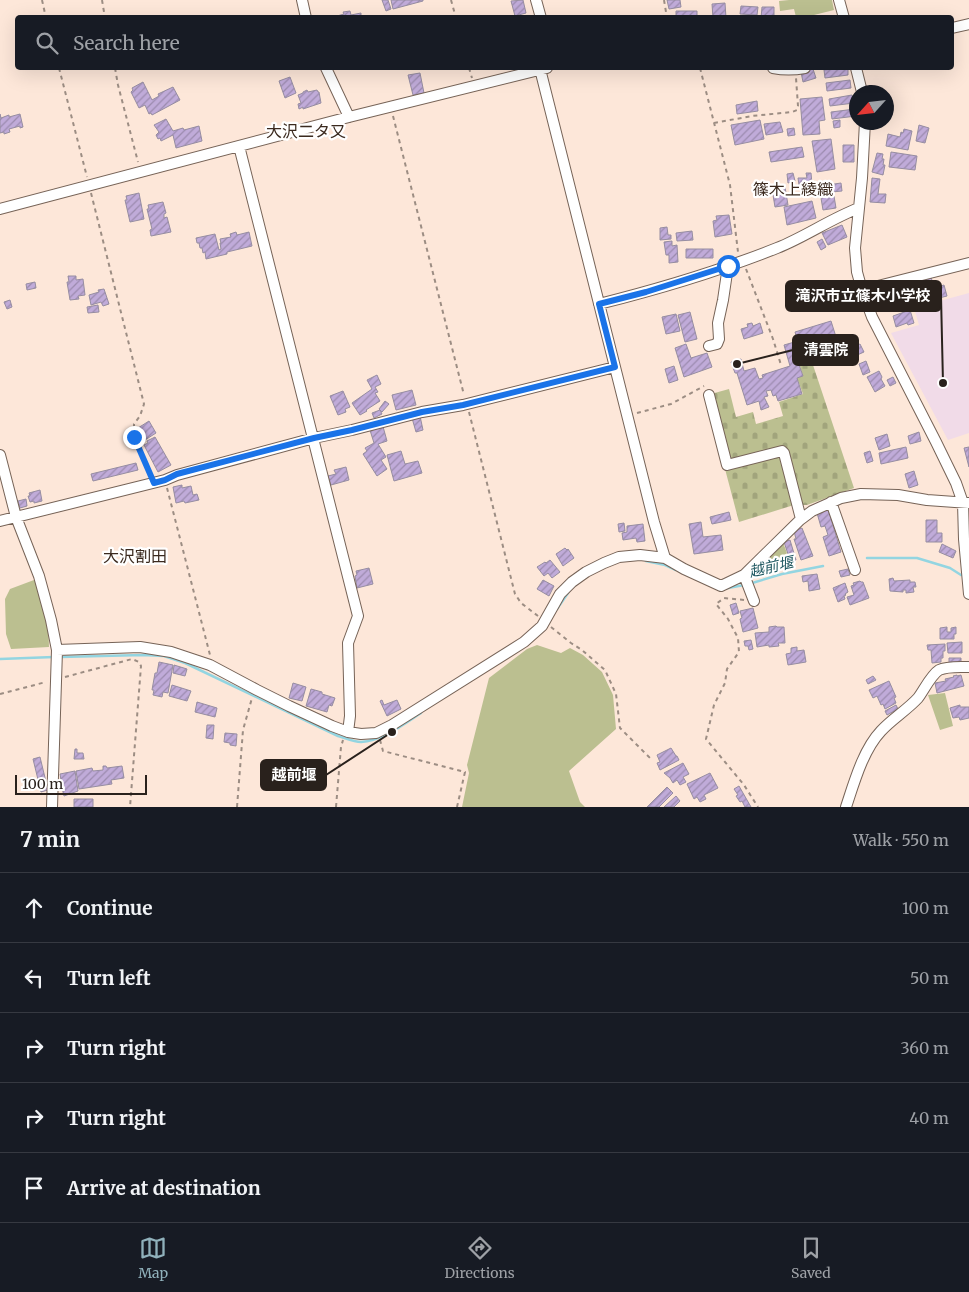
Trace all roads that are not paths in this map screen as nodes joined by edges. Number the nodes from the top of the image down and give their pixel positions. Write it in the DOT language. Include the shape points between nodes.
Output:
graph roads {
  1 [pos="302,0"];
  2 [pos="536,0"];
  3 [pos="839,0"];
  4 [pos="305,15"];
  5 [pos="541,15"];
  6 [pos="843,15"];
  7 [pos="969,24"];
  8 [pos="954,28"];
  9 [pos="327,70"];
  10 [pos="535,70"];
  11 [pos="543,70"];
  12 [pos="856,70"];
  13 [pos="860,85"];
  14 [pos="349,117"];
  15 [pos="865,130"];
  16 [pos="239,146"];
  17 [pos="859,208"];
  18 [pos="0,209"];
  19 [pos="969,263"];
  20 [pos="728,266"];
  21 [pos="862,290"];
  22 [pos="599,304"];
  23 [pos="709,346"];
  24 [pos="615,367"];
  25 [pos="708,396"];
  26 [pos="314,438"];
  27 [pos="0,456"];
  28 [pos="831,502"];
  29 [pos="966,503"];
  30 [pos="16,517"];
  31 [pos="801,519"];
  32 [pos="0,521"];
  33 [pos="665,558"];
  34 [pos="854,570"];
  35 [pos="746,580"];
  36 [pos="969,591"];
  37 [pos="754,601"];
  38 [pos="57,655"];
  39 [pos="969,667"];
  40 [pos="348,732"];
  41 [pos="52,807"];
  42 [pos="846,807"];
  1 -- 4 [label="street"];
  2 -- 5 [label="street"];
  3 -- 6 [label="street"];
  7 -- 8 [label="street"];
  9 -- 14 [label="street"];
  10 -- 14 [label="street"];
  11 -- 22 [label="street"];
  12 -- 13 [label="street"];
  14 -- 16 [label="street"];
  15 -- 17 [label="street"];
  16 -- 18 [label="street"];
  16 -- 26 [label="street"];
  17 -- 20 [label="street" via="778,248"];
  17 -- 21 [label="street" via="855,248"];
  19 -- 21 [label="street"];
  20 -- 22 [label="street"];
  20 -- 23 [label="street" via="718,323 719,339 717,344"];
  21 -- 29 [label="street" via="872,317"];
  22 -- 24 [label="street"];
  24 -- 26 [label="street"];
  24 -- 33 [label="street"];
  25 -- 31 [label="street" via="727,465 782,451"];
  26 -- 30 [label="street"];
  26 -- 40 [label="street" via="358,616 348,642"];
  27 -- 30 [label="street"];
  28 -- 29 [label="street" via="861,494 898,494"];
  28 -- 31 [label="street"];
  28 -- 34 [label="street"];
  29 -- 36 [label="street" via="964,539"];
  30 -- 32 [label="street"];
  30 -- 38 [label="street" via="38,576"];
  31 -- 35 [label="street"];
  33 -- 35 [label="street" via="721,586"];
  33 -- 40 [label="street" via="619,557 592,569 560,594 548,625 542,626 524,642 392,725 376,733"];
  35 -- 37 [label="street"];
  38 -- 40 [label="street" via="140,647 170,652 210,665 288,706"];
  38 -- 41 [label="street"];
  39 -- 42 [label="street" via="941,669 909,707 881,730 866,754"];
}
